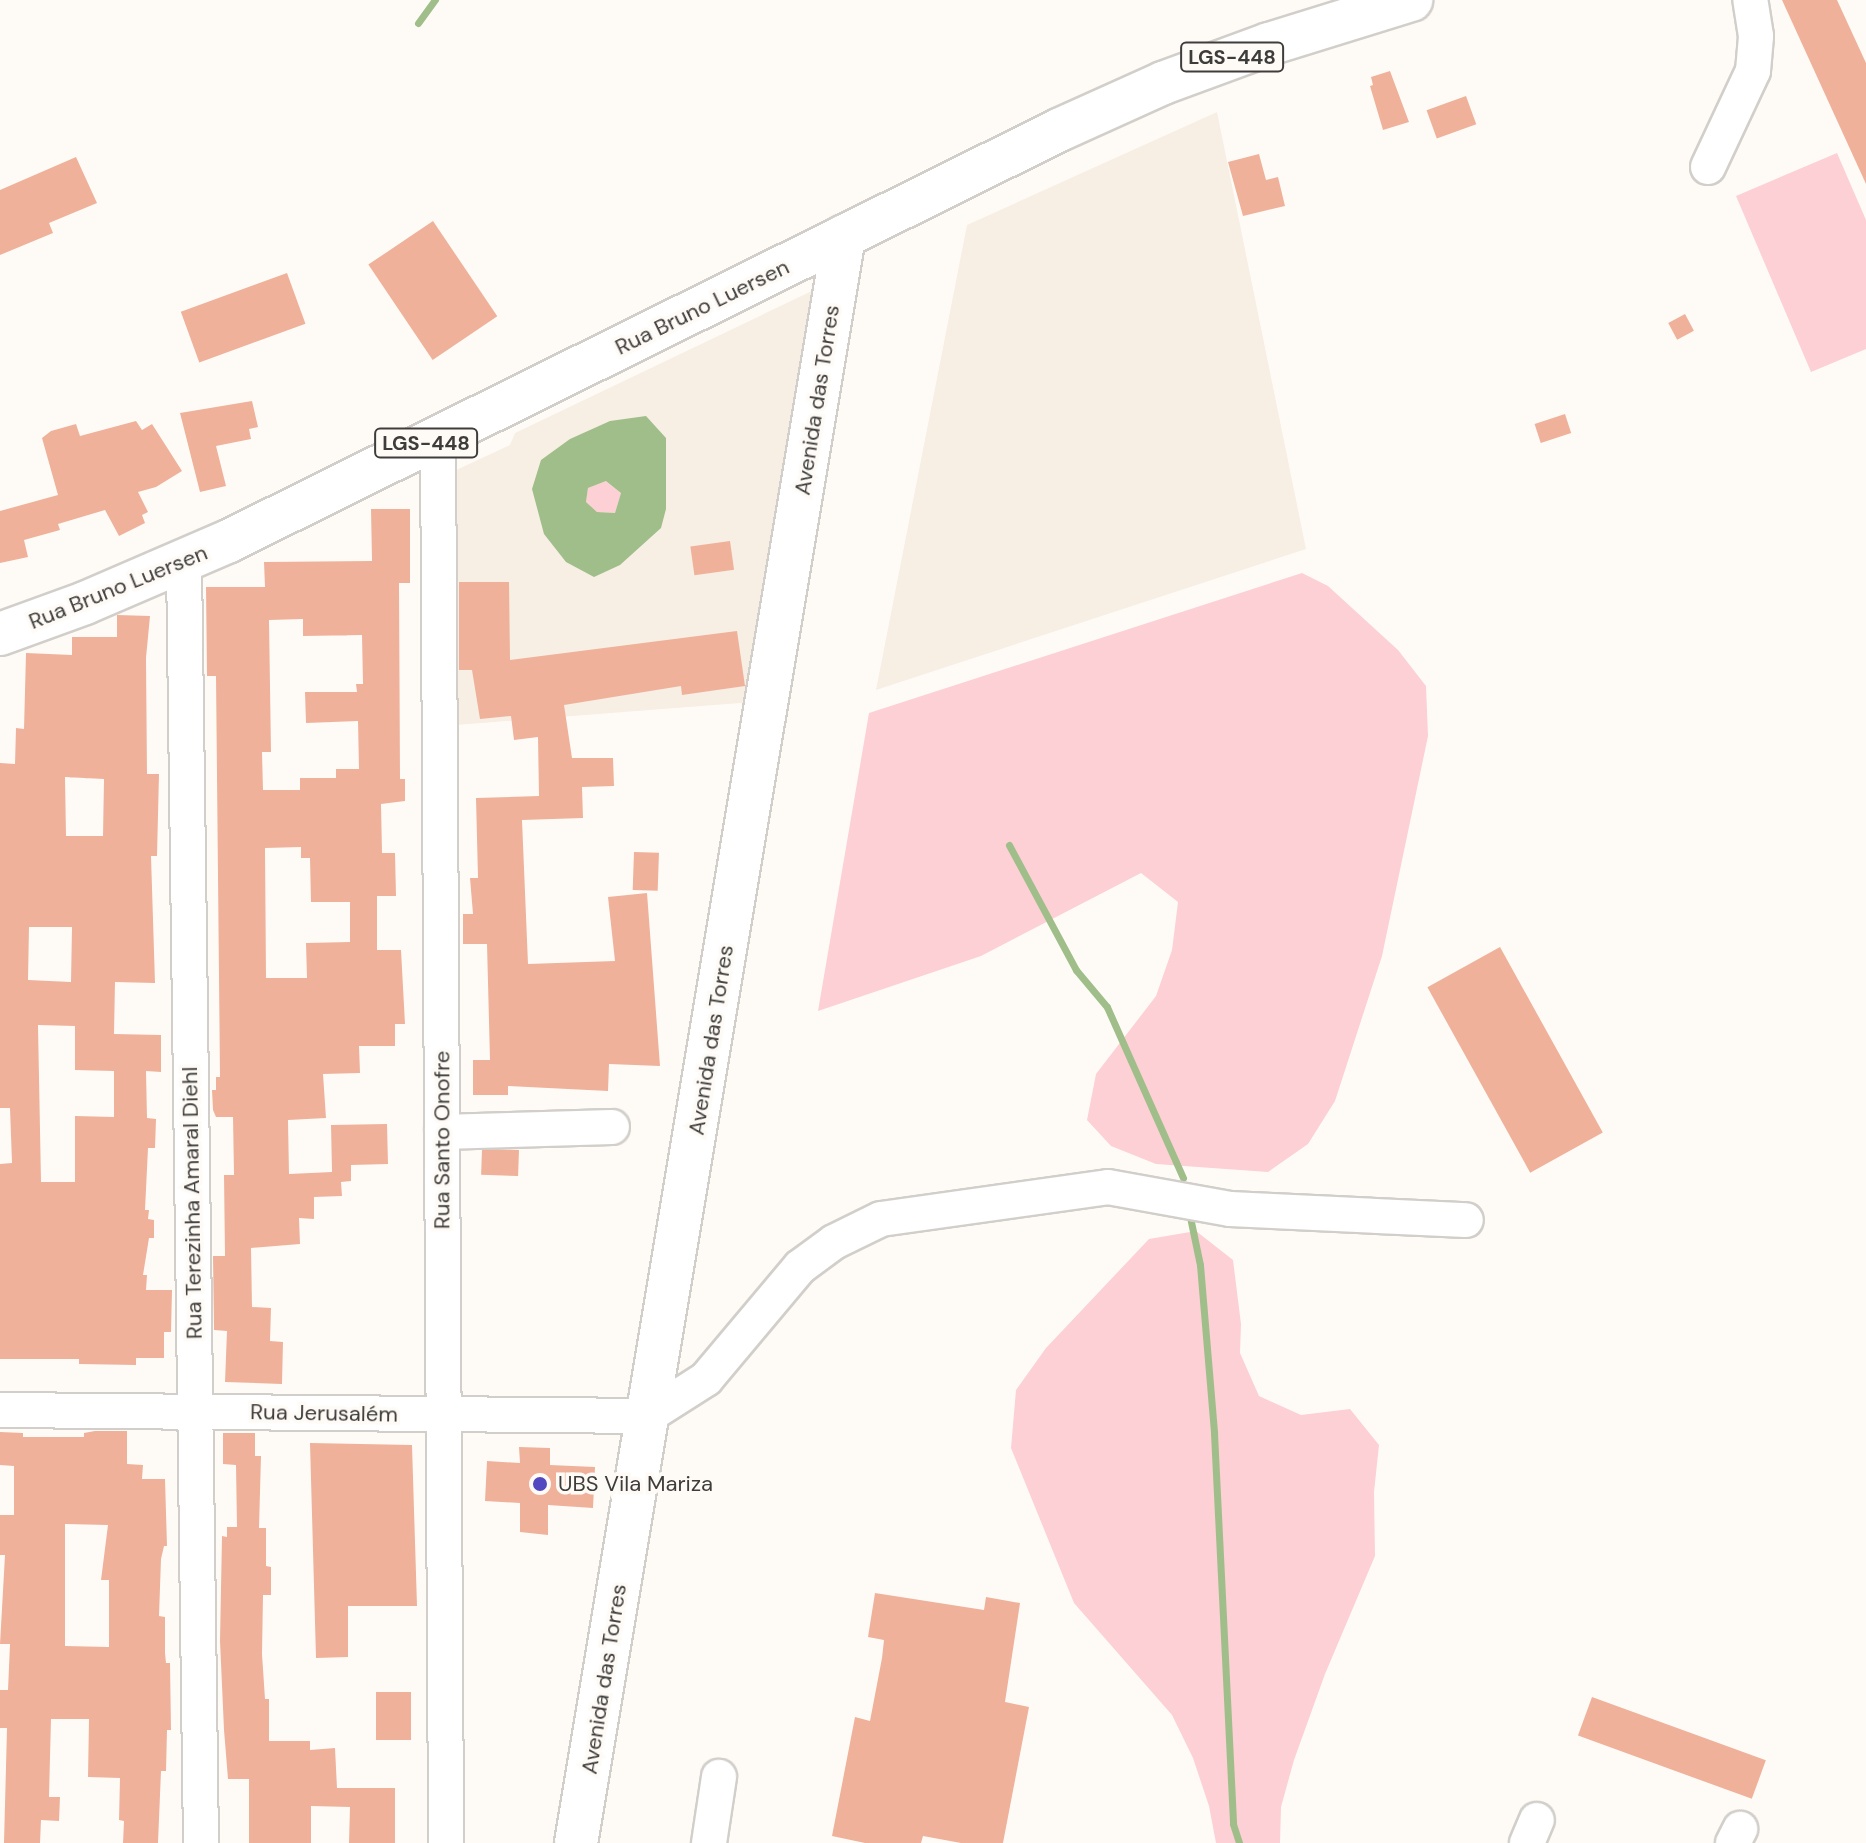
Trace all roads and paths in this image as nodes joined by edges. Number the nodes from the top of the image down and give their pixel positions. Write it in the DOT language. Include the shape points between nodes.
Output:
graph roads {
  1 [pos="1411,0"];
  2 [pos="1750,0"];
  3 [pos="1708,167"];
  4 [pos="844,236"];
  5 [pos="438,437"];
  6 [pos="184,562"];
  7 [pos="0,634"];
  8 [pos="612,1127"];
  9 [pos="442,1132"];
  10 [pos="1466,1220"];
  11 [pos="0,1410"];
  12 [pos="195,1412"];
  13 [pos="443,1414"];
  14 [pos="648,1416"];
  15 [pos="719,1777"];
  16 [pos="201,1843"];
  17 [pos="446,1843"];
  18 [pos="576,1843"];
  19 [pos="709,1843"];
  1 -- 4 [label="main road, Rua Bruno Luersen / LGS-448" via="1163,83"];
  2 -- 3 [label="street" via="1756,36 1753,71"];
  4 -- 5 [label="main road, Rua Bruno Luersen / LGS-448"];
  4 -- 14 [label="main road, Avenida das Torres"];
  5 -- 6 [label="main road, Rua Bruno Luersen / LGS-448"];
  5 -- 9 [label="street, Rua Santo Onofre"];
  6 -- 7 [label="main road, Rua Bruno Luersen / LGS-448"];
  6 -- 12 [label="street, Rua Terezinha Amaral Diehl"];
  8 -- 9 [label="street"];
  9 -- 13 [label="street, Rua Santo Onofre"];
  10 -- 14 [label="street" via="1230,1209 1108,1187 881,1219 834,1242 800,1267 706,1379"];
  11 -- 12 [label="street, Rua Jerusalém"];
  12 -- 13 [label="street, Rua Jerusalém"];
  12 -- 16 [label="street, Rua Terezinha Amaral Diehl"];
  13 -- 14 [label="street, Rua Jerusalém"];
  13 -- 17 [label="street, Rua Santo Onofre"];
  14 -- 18 [label="main road, Avenida das Torres"];
  15 -- 19 [label="street"];
}
